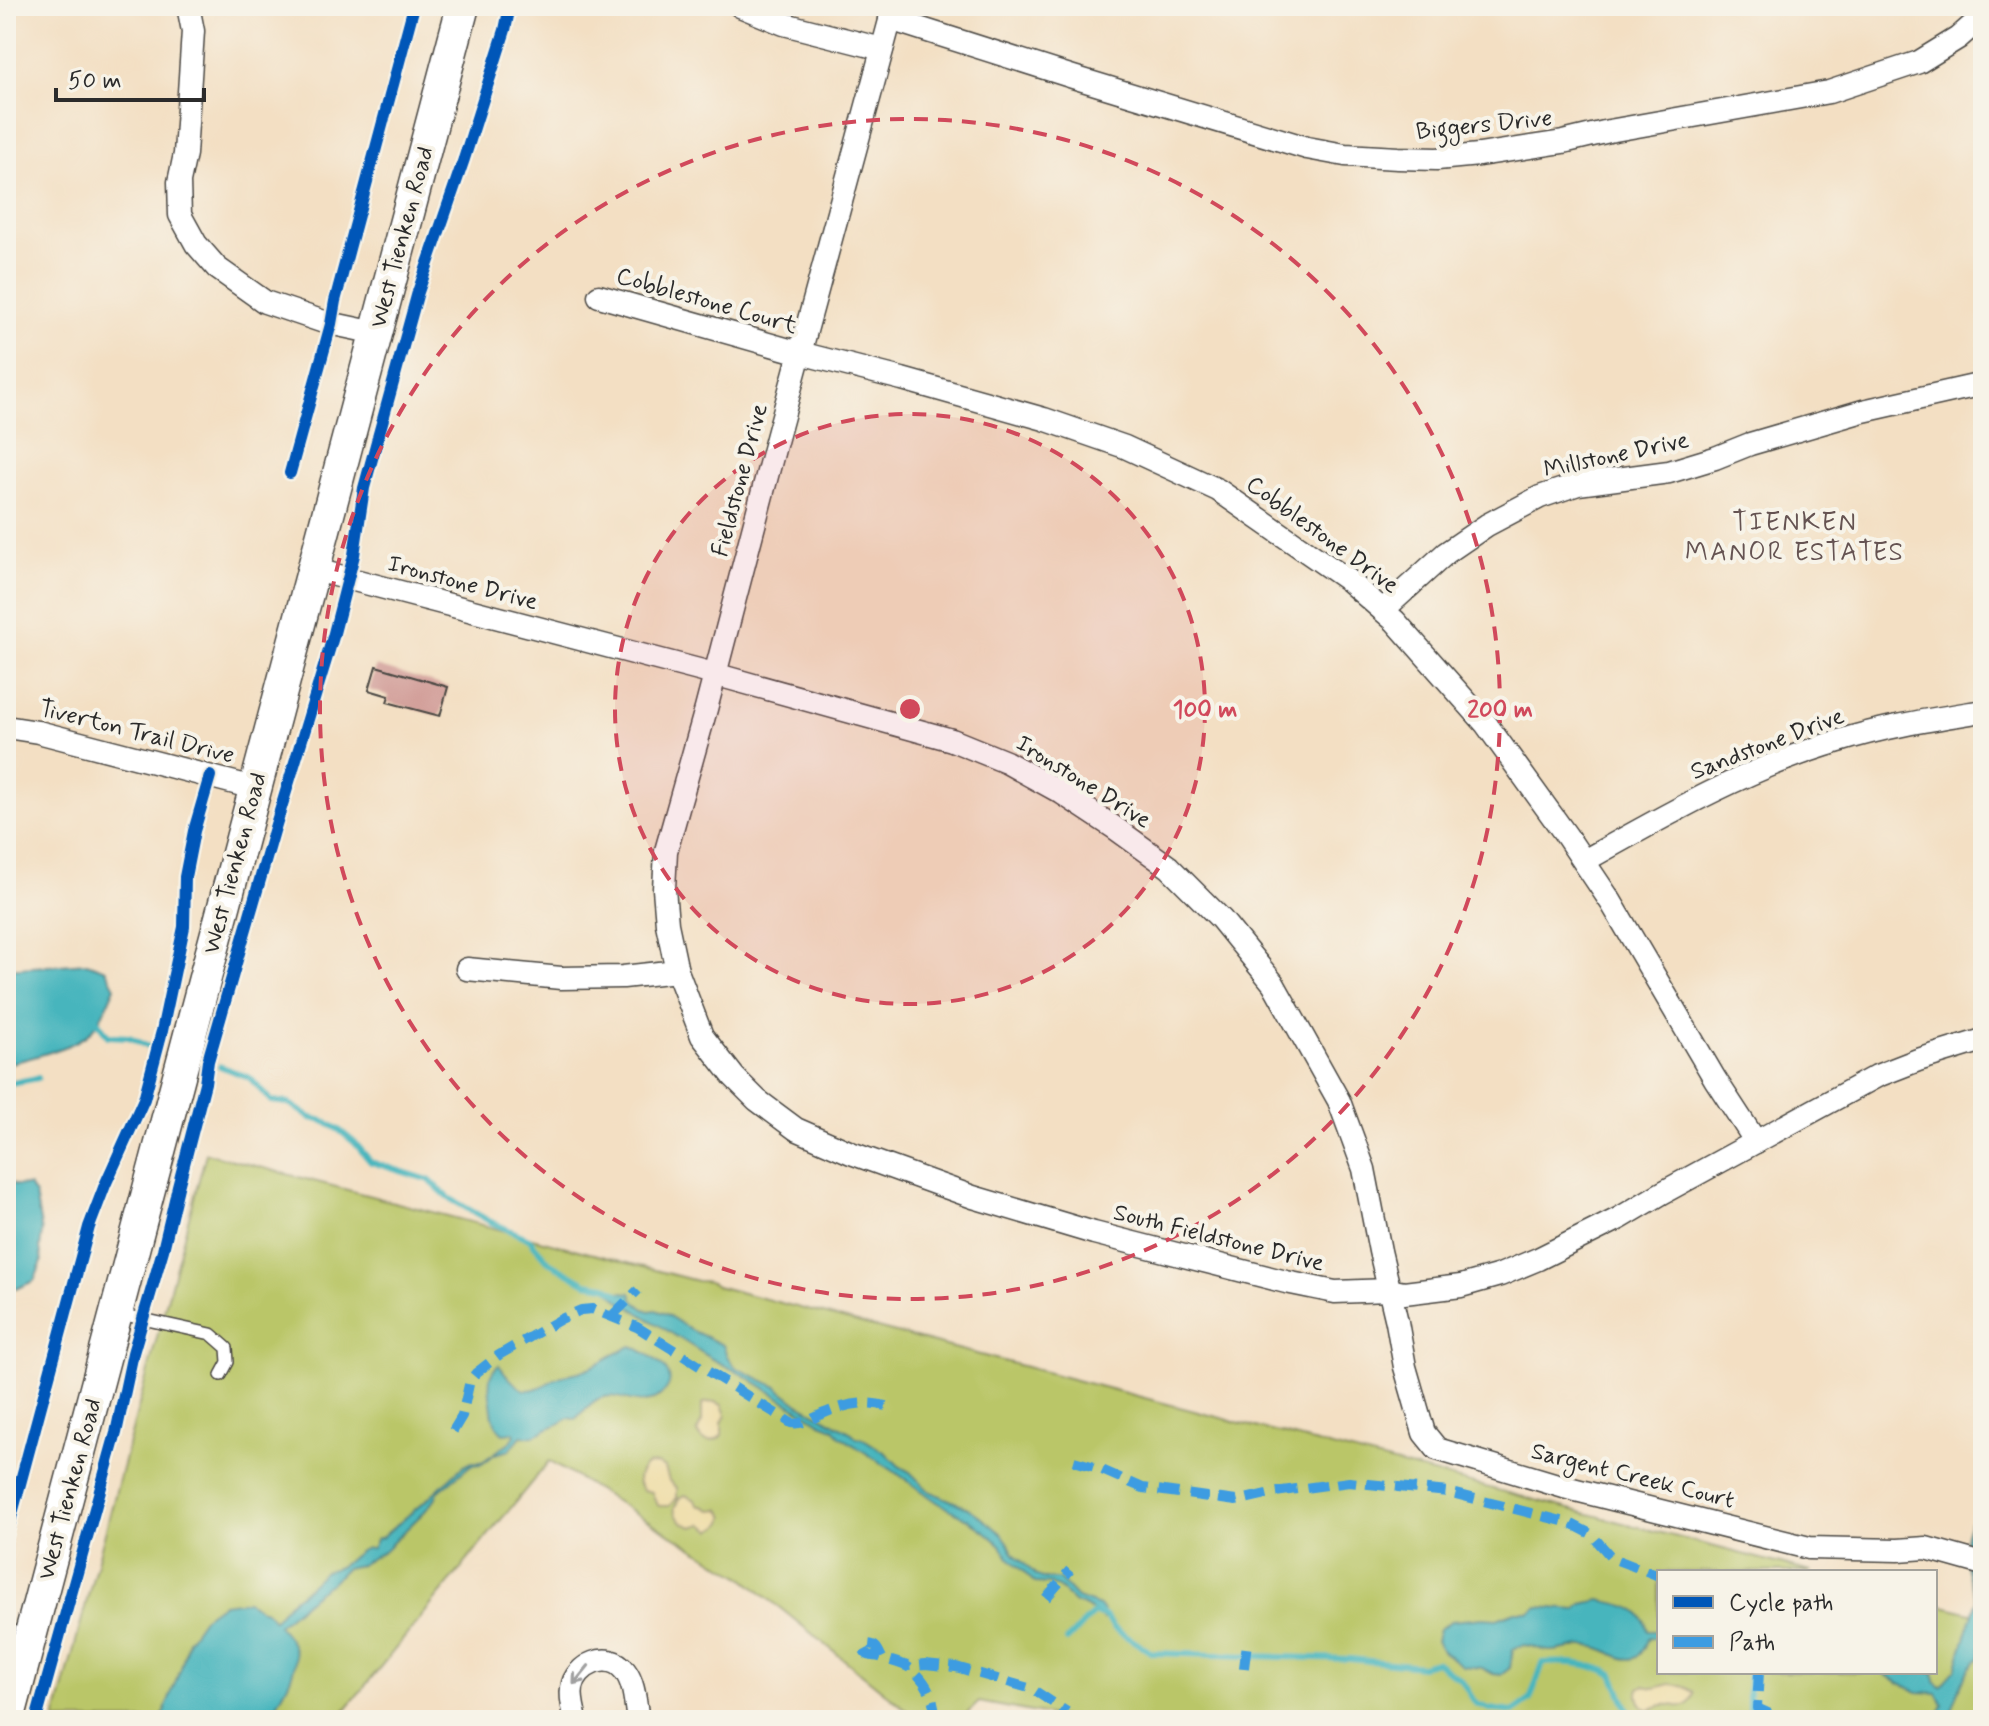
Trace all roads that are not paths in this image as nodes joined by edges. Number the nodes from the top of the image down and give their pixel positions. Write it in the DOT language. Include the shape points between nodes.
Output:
graph roads {
  1 [pos="188,6"];
  2 [pos="463,6"];
  3 [pos="740,6"];
  4 [pos="892,12"];
  5 [pos="1983,16"];
  6 [pos="882,49"];
  7 [pos="599,296"];
  8 [pos="376,333"];
  9 [pos="800,353"];
  10 [pos="1983,384"];
  11 [pos="312,569"];
  12 [pos="1383,610"];
  13 [pos="714,674"];
  14 [pos="1983,711"];
  15 [pos="6,727"];
  16 [pos="254,788"];
  17 [pos="1584,861"];
  18 [pos="467,969"];
  19 [pos="677,971"];
  20 [pos="1983,1040"];
  21 [pos="1756,1142"];
  22 [pos="1389,1290"];
  23 [pos="115,1313"];
  24 [pos="221,1375"];
  25 [pos="1983,1564"];
  26 [pos="8,1720"];
  27 [pos="576,1720"];
  28 [pos="638,1720"];
  1 -- 8 [label="street" via="193,31 180,215 196,244 217,268 265,302"];
  2 -- 8 [label="street, West Tienken Road"];
  3 -- 6 [label="street" via="784,24"];
  4 -- 5 [label="street, Biggers Drive" via="1073,77 1307,148 1437,159 1563,142 1829,92 1919,62"];
  4 -- 6 [label="street, Fieldstone Drive"];
  6 -- 9 [label="street, Fieldstone Drive"];
  7 -- 9 [label="street, Cobblestone Court"];
  8 -- 11 [label="street, West Tienken Road"];
  9 -- 12 [label="street, Cobblestone Drive" via="1044,419 1125,447 1218,490"];
  9 -- 13 [label="street, Fieldstone Drive"];
  10 -- 12 [label="street, Millstone Drive" via="1849,415 1669,472 1578,484 1540,497 1446,553"];
  11 -- 13 [label="street, Ironstone Drive"];
  11 -- 16 [label="street, West Tienken Road"];
  12 -- 17 [label="street, Cobblestone Drive" via="1486,724"];
  13 -- 19 [label="street, Fieldstone Drive" via="666,851 667,924"];
  13 -- 22 [label="street, Ironstone Drive" via="952,740 1006,762 1062,793 1169,867 1221,919 1273,983 1339,1101 1364,1169"];
  14 -- 17 [label="street, Sandstone Drive" via="1889,727 1783,759 1691,801"];
  15 -- 16 [label="street, Tiverton Trail Drive"];
  16 -- 23 [label="street, West Tienken Road"];
  17 -- 21 [label="street, Cobblestone Drive"];
  18 -- 19 [label="street" via="561,978"];
  19 -- 22 [label="street, South Fieldstone Drive" via="702,1036 757,1100 796,1129 973,1197 1094,1233 1335,1292"];
  20 -- 21 [label="street, South Fieldstone Drive" via="1877,1076"];
  21 -- 22 [label="street, South Fieldstone Drive" via="1620,1218 1500,1275 1461,1286"];
  22 -- 25 [label="street, Sargent Creek Court" via="1424,1433 1437,1449 1564,1487 1809,1548 1926,1548"];
  23 -- 24 [label="lane" via="211,1334 227,1348 228,1362"];
  23 -- 26 [label="street, West Tienken Road"];
  28 -- 27 [label="street, one-way" via="628,1676 606,1660 580,1671 572,1686"];
}
